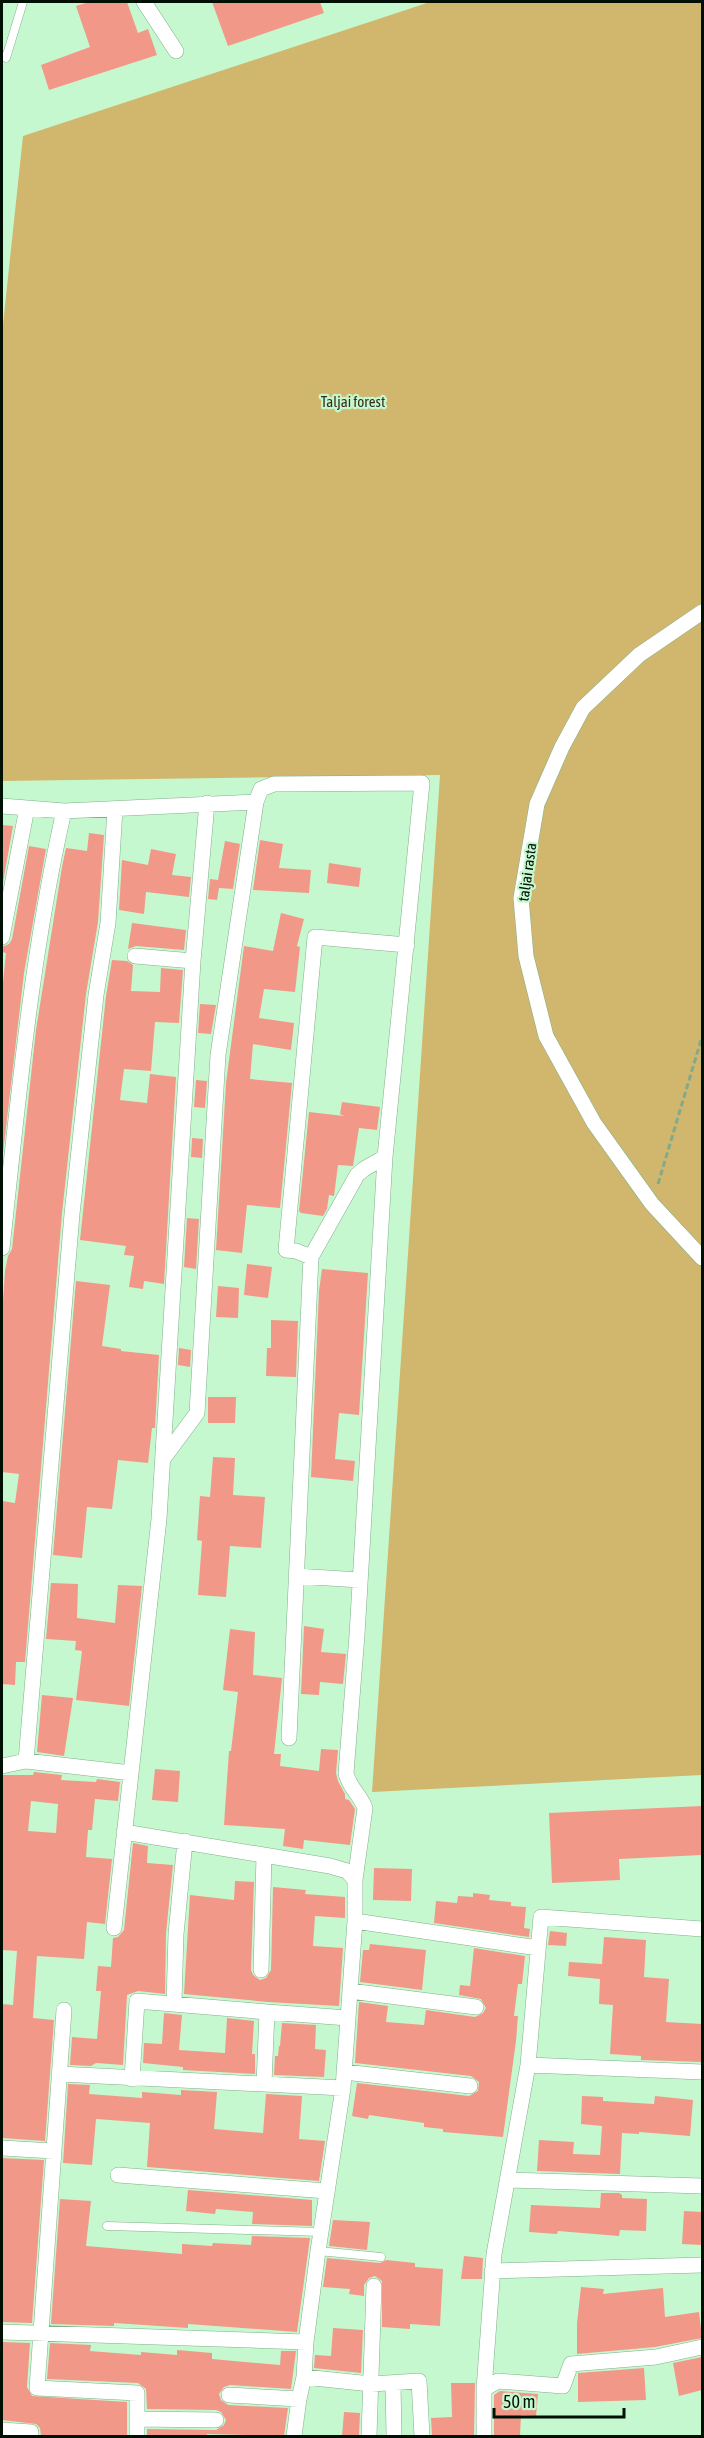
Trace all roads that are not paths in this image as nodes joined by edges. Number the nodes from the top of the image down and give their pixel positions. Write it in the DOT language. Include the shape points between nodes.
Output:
graph roads {
  1 [pos="23,2"];
  2 [pos="144,2"];
  3 [pos="176,51"];
  4 [pos="2,56"];
  5 [pos="702,612"];
  6 [pos="256,802"];
  7 [pos="207,803"];
  8 [pos="2,806"];
  9 [pos="27,808"];
  10 [pos="115,809"];
  11 [pos="64,811"];
  12 [pos="2,937"];
  13 [pos="408,945"];
  14 [pos="135,956"];
  15 [pos="193,961"];
  16 [pos="385,1157"];
  17 [pos="2,1248"];
  18 [pos="311,1257"];
  19 [pos="702,1258"];
  20 [pos="163,1459"];
  21 [pos="296,1576"];
  22 [pos="360,1580"];
  23 [pos="289,1738"];
  24 [pos="26,1761"];
  25 [pos="2,1766"];
  26 [pos="131,1773"];
  27 [pos="124,1832"];
  28 [pos="185,1841"];
  29 [pos="264,1855"];
  30 [pos="355,1880"];
  31 [pos="355,1921"];
  32 [pos="114,1928"];
  33 [pos="702,1929"];
  34 [pos="538,1948"];
  35 [pos="261,1970"];
  36 [pos="350,1991"];
  37 [pos="174,2003"];
  38 [pos="476,2007"];
  39 [pos="64,2010"];
  40 [pos="267,2012"];
  41 [pos="348,2018"];
  42 [pos="528,2065"];
  43 [pos="702,2072"];
  44 [pos="59,2074"];
  45 [pos="132,2079"];
  46 [pos="344,2080"];
  47 [pos="264,2084"];
  48 [pos="470,2086"];
  49 [pos="2,2148"];
  50 [pos="54,2151"];
  51 [pos="118,2175"];
  52 [pos="507,2180"];
  53 [pos="702,2186"];
  54 [pos="327,2191"];
  55 [pos="106,2226"];
  56 [pos="321,2232"];
  57 [pos="318,2251"];
  58 [pos="381,2257"];
  59 [pos="702,2265"];
  60 [pos="492,2271"];
  61 [pos="374,2286"];
  62 [pos="2,2332"];
  63 [pos="40,2333"];
  64 [pos="306,2342"];
  65 [pos="702,2347"];
  66 [pos="304,2377"];
  67 [pos="393,2383"];
  68 [pos="371,2384"];
  69 [pos="484,2389"];
  70 [pos="229,2395"];
  71 [pos="299,2399"];
  72 [pos="137,2419"];
  73 [pos="216,2420"];
  74 [pos="2,2430"];
  75 [pos="31,2436"];
  76 [pos="137,2436"];
  77 [pos="294,2436"];
  78 [pos="369,2436"];
  79 [pos="394,2436"];
  80 [pos="422,2436"];
  81 [pos="484,2436"];
  1 -- 4 [label="lane" via="6,58"];
  2 -- 3 [label="street"];
  5 -- 19 [label="street, taljai rasta" via="639,655 583,708 537,804 521,898 526,956 546,1036 594,1123 652,1204"];
  6 -- 7 [label="street"];
  6 -- 13 [label="street" via="261,789 274,784 422,783"];
  6 -- 20 [label="street" via="218,1055 197,1413"];
  7 -- 10 [label="street"];
  7 -- 15 [label="street"];
  8 -- 9 [label="street"];
  9 -- 11 [label="street"];
  9 -- 12 [label="street"];
  10 -- 11 [label="street"];
  10 -- 24 [label="street" via="108,923 96,995 72,1214"];
  11 -- 17 [label="street" via="53,855 26,1028"];
  13 -- 16 [label="street"];
  13 -- 18 [label="street" via="315,937 286,1250"];
  14 -- 15 [label="street"];
  15 -- 20 [label="street"];
  16 -- 18 [label="street" via="357,1175"];
  16 -- 22 [label="street"];
  18 -- 21 [label="street"];
  20 -- 26 [label="street"];
  21 -- 22 [label="street"];
  21 -- 23 [label="street"];
  22 -- 30 [label="street" via="346,1773 365,1808"];
  24 -- 25 [label="street"];
  24 -- 26 [label="street"];
  26 -- 27 [label="street"];
  27 -- 28 [label="street"];
  27 -- 32 [label="street"];
  28 -- 29 [label="street"];
  28 -- 37 [label="street"];
  29 -- 30 [label="street" via="347,1870"];
  29 -- 35 [label="street"];
  30 -- 31 [label="street"];
  31 -- 34 [label="street"];
  31 -- 36 [label="street"];
  33 -- 34 [label="street" via="541,1917"];
  34 -- 42 [label="street"];
  36 -- 38 [label="street"];
  36 -- 41 [label="street"];
  37 -- 40 [label="street"];
  37 -- 45 [label="street" via="137,2001"];
  39 -- 44 [label="street"];
  40 -- 41 [label="street"];
  40 -- 47 [label="street"];
  41 -- 46 [label="street"];
  42 -- 43 [label="street"];
  42 -- 52 [label="street"];
  44 -- 45 [label="street"];
  44 -- 50 [label="street"];
  45 -- 47 [label="street"];
  46 -- 47 [label="street"];
  46 -- 48 [label="street"];
  46 -- 54 [label="street"];
  49 -- 50 [label="street"];
  50 -- 63 [label="street"];
  51 -- 54 [label="street"];
  52 -- 53 [label="street"];
  52 -- 60 [label="street"];
  54 -- 56 [label="street"];
  55 -- 56 [label="lane"];
  56 -- 57 [label="street"];
  57 -- 58 [label="lane"];
  57 -- 64 [label="street"];
  59 -- 60 [label="street"];
  60 -- 69 [label="street"];
  61 -- 68 [label="street"];
  62 -- 63 [label="street"];
  63 -- 64 [label="street"];
  63 -- 72 [label="street" via="37,2388 137,2393"];
  64 -- 66 [label="street"];
  65 -- 69 [label="street" via="656,2357 571,2364 562,2386 498,2381"];
  66 -- 68 [label="street"];
  66 -- 71 [label="street"];
  67 -- 68 [label="street"];
  67 -- 79 [label="street"];
  67 -- 80 [label="street" via="419,2381"];
  68 -- 78 [label="street"];
  69 -- 81 [label="street"];
  70 -- 71 [label="street"];
  71 -- 77 [label="street"];
  72 -- 73 [label="street"];
  72 -- 76 [label="street"];
  74 -- 75 [label="street" via="31,2432"];
}
